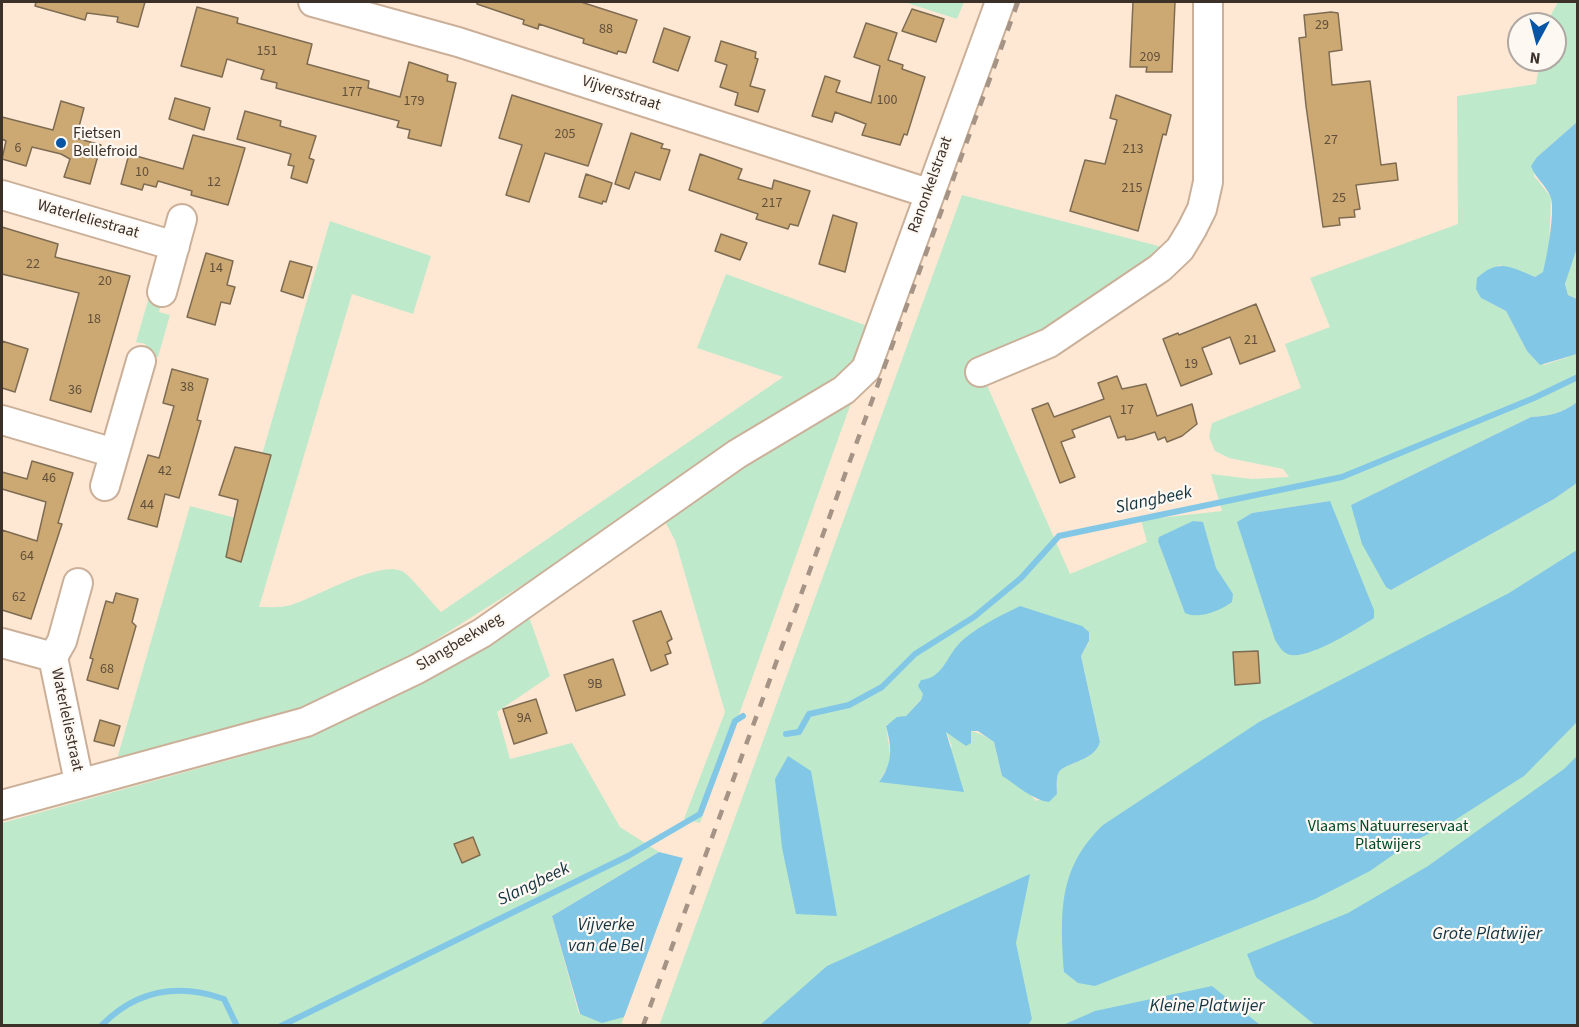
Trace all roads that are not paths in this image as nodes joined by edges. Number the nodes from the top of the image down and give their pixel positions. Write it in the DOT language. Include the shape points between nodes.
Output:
graph roads {
  1 [pos="313,2"];
  2 [pos="1000,2"];
  3 [pos="1208,2"];
  4 [pos="928,193"];
  5 [pos="2,195"];
  6 [pos="182,219"];
  7 [pos="175,246"];
  8 [pos="162,292"];
  9 [pos="141,361"];
  10 [pos="866,369"];
  11 [pos="980,372"];
  12 [pos="2,420"];
  13 [pos="114,453"];
  14 [pos="105,486"];
  15 [pos="78,583"];
  16 [pos="2,643"];
  17 [pos="53,657"];
  18 [pos="79,782"];
  19 [pos="2,805"];
  1 -- 4 [label="street, Vijversstraat" via="458,42"];
  2 -- 4 [label="street, Ranonkelstraat"];
  3 -- 11 [label="street" via="1208,182 1202,209 1180,249 1160,268 1049,343"];
  4 -- 10 [label="street, Ranonkelstraat"];
  5 -- 7 [label="street, Waterleliestraat"];
  6 -- 7 [label="street"];
  7 -- 8 [label="street"];
  9 -- 13 [label="street"];
  10 -- 18 [label="street, Slangbeekweg" via="844,390 737,454 482,633 417,669 306,722"];
  12 -- 13 [label="street"];
  13 -- 14 [label="street"];
  15 -- 17 [label="street, Waterleliestraat" via="62,640"];
  16 -- 17 [label="street, Waterleliestraat"];
  17 -- 18 [label="street, Waterleliestraat"];
  18 -- 19 [label="street, Slangbeekweg"];
}
